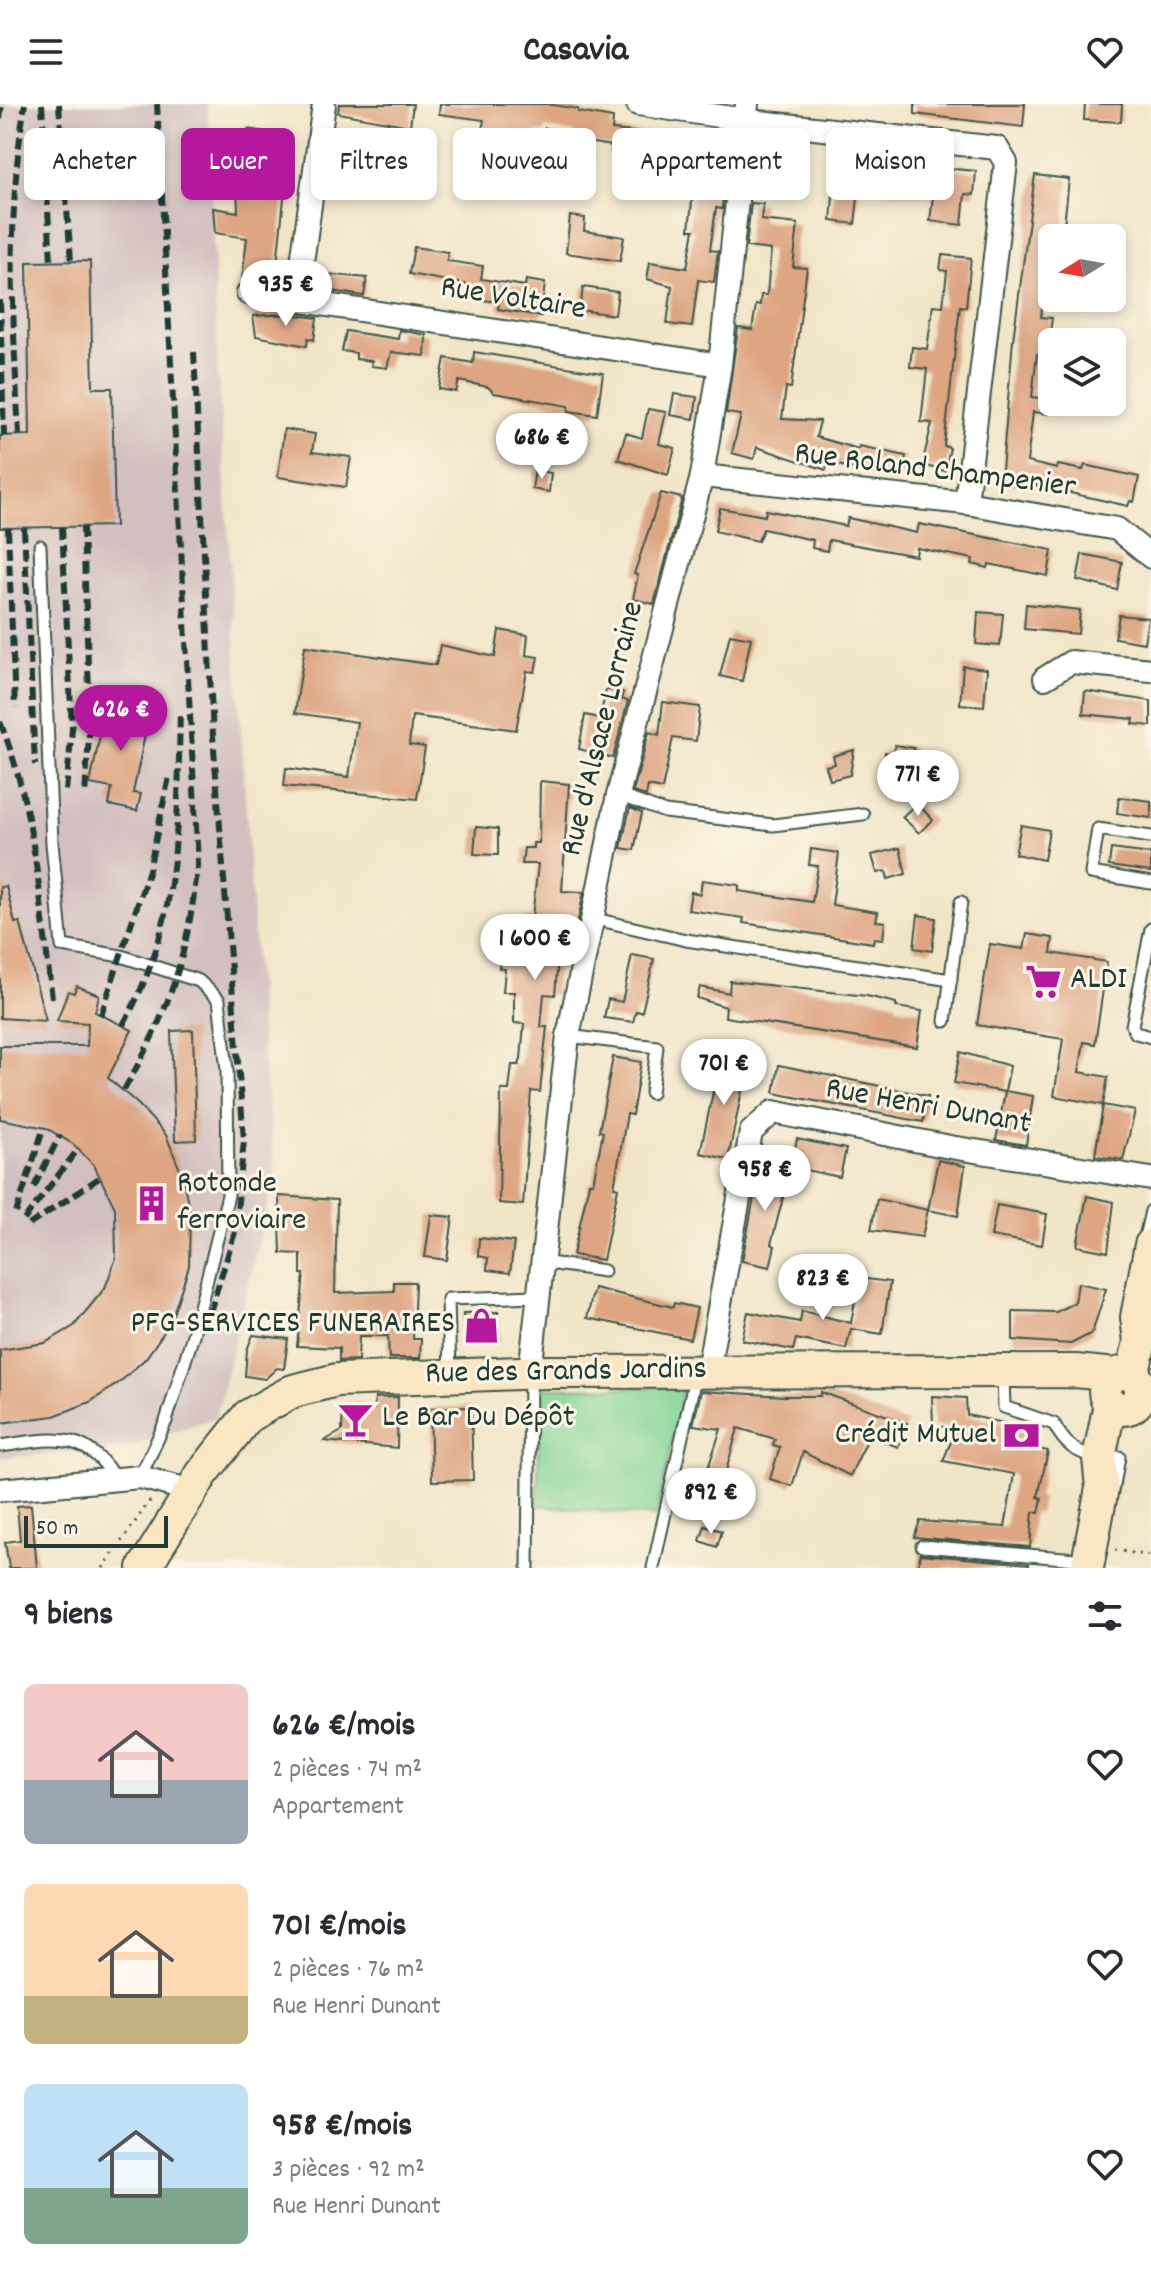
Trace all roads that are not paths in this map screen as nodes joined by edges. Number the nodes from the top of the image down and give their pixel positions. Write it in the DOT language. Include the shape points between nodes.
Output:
graph roads {
  1 [pos="324,104"];
  2 [pos="638,104"];
  3 [pos="747,112"];
  4 [pos="248,293"];
  5 [pos="297,299"];
  6 [pos="720,365"];
  7 [pos="702,476"];
  8 [pos="966,503"];
  9 [pos="40,546"];
  10 [pos="1151,557"];
  11 [pos="1151,670"];
  12 [pos="1045,678"];
  13 [pos="618,795"];
  14 [pos="863,814"];
  15 [pos="1151,837"];
  16 [pos="1151,883"];
  17 [pos="961,902"];
  18 [pos="591,918"];
  19 [pos="1151,929"];
  20 [pos="951,980"];
  21 [pos="945,1021"];
  22 [pos="568,1036"];
  23 [pos="1151,1037"];
  24 [pos="651,1093"];
  25 [pos="1151,1179"];
  26 [pos="1151,1211"];
  27 [pos="1151,1245"];
  28 [pos="541,1262"];
  29 [pos="604,1271"];
  30 [pos="538,1296"];
  31 [pos="1130,1328"];
  32 [pos="702,1370"];
  33 [pos="1002,1371"];
  34 [pos="530,1372"];
  35 [pos="450,1375"];
  36 [pos="1129,1388"];
  37 [pos="0,1446"];
  38 [pos="1107,1466"];
  39 [pos="116,1480"];
  40 [pos="164,1484"];
  41 [pos="0,1490"];
  42 [pos="922,1546"];
  43 [pos="1094,1561"];
  44 [pos="144,1568"];
  45 [pos="528,1568"];
  46 [pos="653,1568"];
  1 -- 5 [label="street"];
  2 -- 3 [label="street"];
  3 -- 6 [label="street, Rue d'Alsace Lorraine"];
  3 -- 8 [label="street" via="997,148 1006,163"];
  4 -- 5 [label="street, Rue Voltaire"];
  5 -- 6 [label="street, Rue Voltaire"];
  6 -- 7 [label="street, Rue d'Alsace Lorraine"];
  7 -- 8 [label="street, Rue Roland Champenier"];
  7 -- 13 [label="street, Rue d'Alsace Lorraine"];
  8 -- 10 [label="street, Rue Roland Champenier" via="1117,529"];
  9 -- 40 [label="lane" via="52,843 62,946 121,956 199,981 219,1000 227,1070 228,1195 166,1421"];
  11 -- 12 [label="street" via="1071,662"];
  13 -- 14 [label="lane" via="665,812 773,825"];
  13 -- 18 [label="street, Rue d'Alsace Lorraine"];
  15 -- 16 [label="lane" via="1098,829 1091,873"];
  17 -- 20 [label="lane"];
  18 -- 20 [label="lane" via="686,940"];
  18 -- 22 [label="street, Rue d'Alsace Lorraine"];
  19 -- 23 [label="lane" via="1132,1026 1136,1033"];
  20 -- 21 [label="lane"];
  22 -- 24 [label="lane" via="657,1047"];
  22 -- 28 [label="street, Rue d'Alsace Lorraine"];
  25 -- 32 [label="street, Rue Henri Dunant" via="773,1112 751,1132"];
  26 -- 31 [label="lane"];
  27 -- 31 [label="main road"];
  28 -- 29 [label="lane"];
  28 -- 30 [label="street, Rue d'Alsace Lorraine"];
  30 -- 34 [label="street, Rue d'Alsace Lorraine"];
  30 -- 35 [label="lane" via="448,1299"];
  31 -- 36 [label="main road" via="1140,1342"];
  32 -- 33 [label="main road, Rue des Grands Jardins"];
  32 -- 34 [label="main road, Rue des Grands Jardins"];
  32 -- 46 [label="lane"];
  33 -- 36 [label="main road, Rue des Grands Jardins" via="1076,1371"];
  33 -- 38 [label="lane" via="1004,1407 1054,1424 1063,1442"];
  34 -- 35 [label="main road, Rue des Grands Jardins"];
  34 -- 45 [label="lane"];
  35 -- 40 [label="main road, Rue des Grands Jardins" via="337,1380 293,1391 248,1416"];
  36 -- 38 [label="main road"];
  37 -- 39 [label="lane" via="56,1438 80,1443 105,1462"];
  38 -- 43 [label="main road"];
  39 -- 40 [label="street"];
  39 -- 41 [label="street"];
  40 -- 44 [label="main road, Rue des Grands Jardins"];
  42 -- 43 [label="lane"];
}
